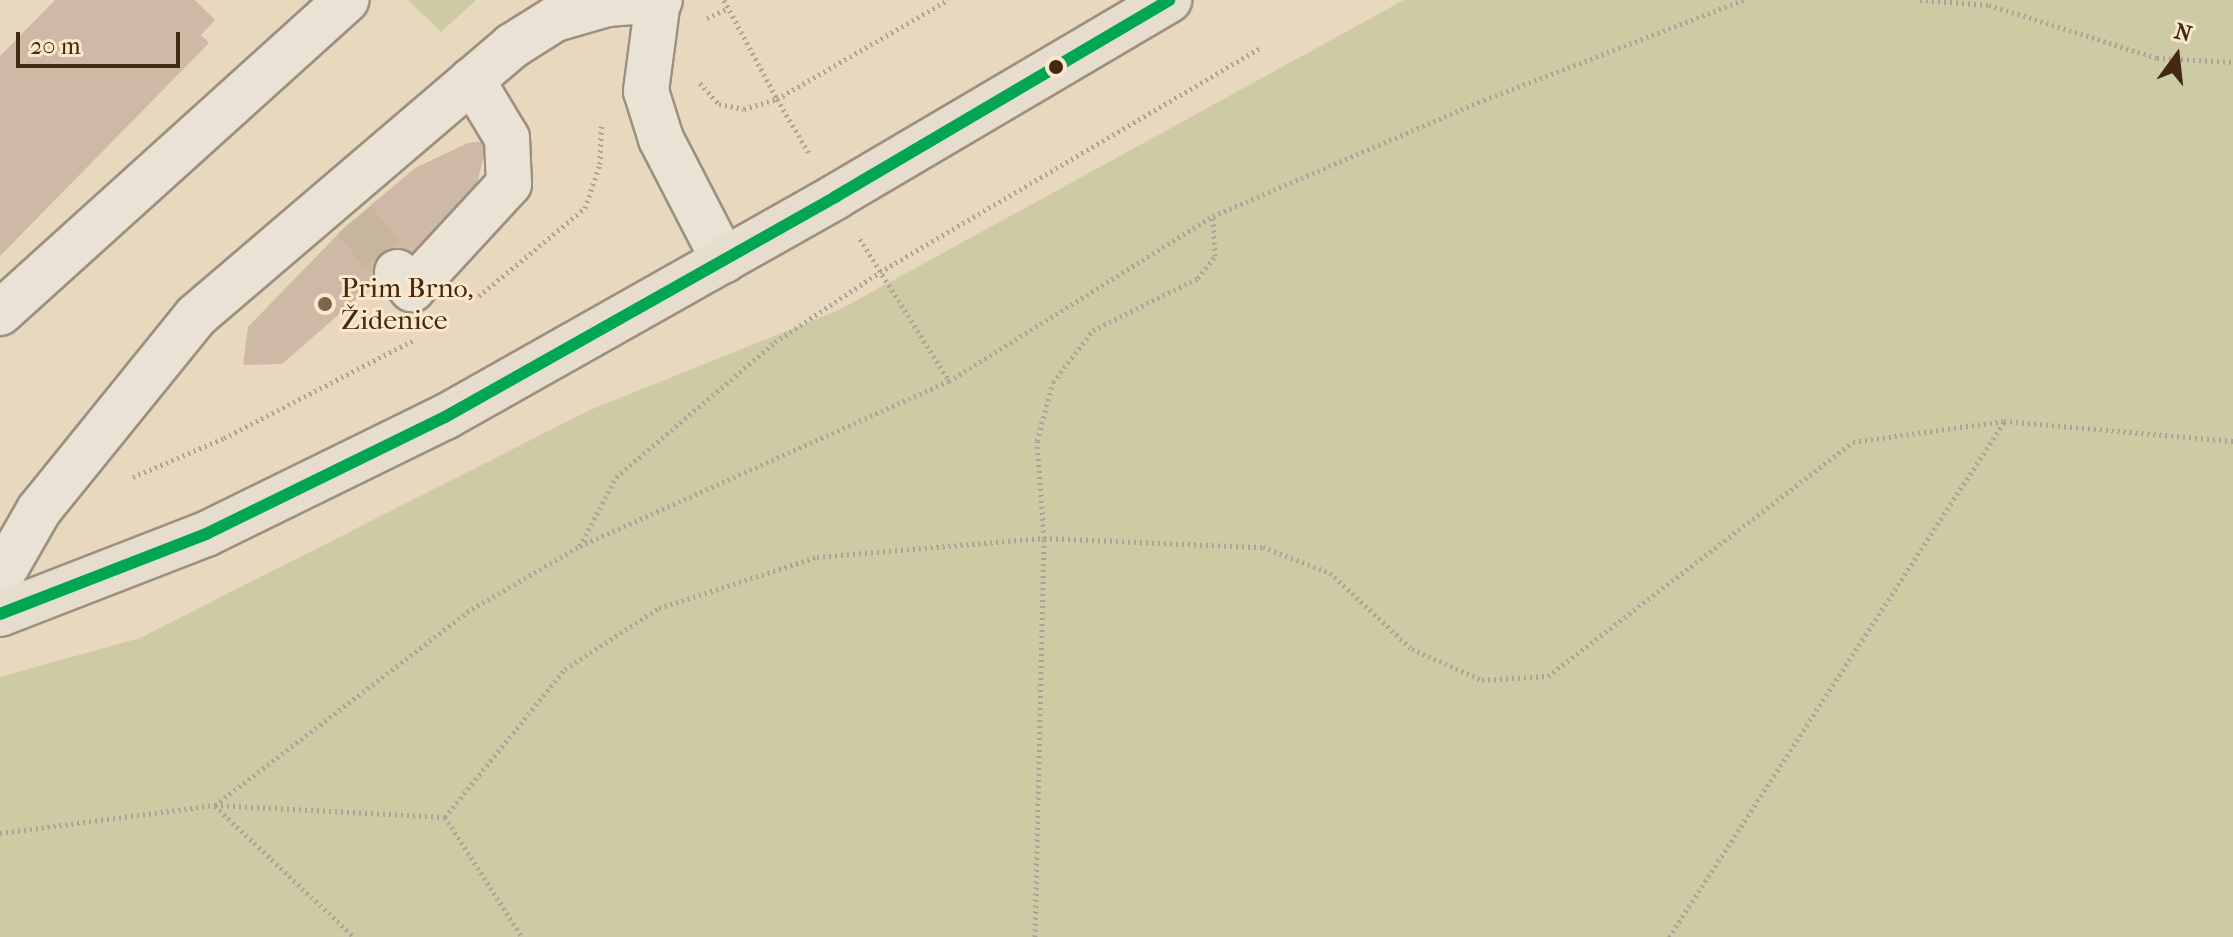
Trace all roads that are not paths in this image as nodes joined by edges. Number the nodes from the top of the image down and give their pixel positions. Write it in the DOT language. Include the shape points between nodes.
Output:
graph roads {
  1 [pos="346,0"];
  2 [pos="659,0"];
  3 [pos="1169,0"];
  4 [pos="472,80"];
  5 [pos="724,261"];
  6 [pos="397,272"];
  7 [pos="0,313"];
  8 [pos="0,578"];
  9 [pos="0,614"];
  1 -- 7 [label="lane"];
  2 -- 4 [label="lane" via="607,4 555,19"];
  2 -- 5 [label="lane" via="646,91 661,139"];
  3 -- 5 [label="main road"];
  4 -- 6 [label="lane" via="507,138 509,184 412,289"];
  4 -- 8 [label="lane" via="344,208 196,316 39,510"];
  5 -- 9 [label="main road" via="445,417 206,534"];
}
